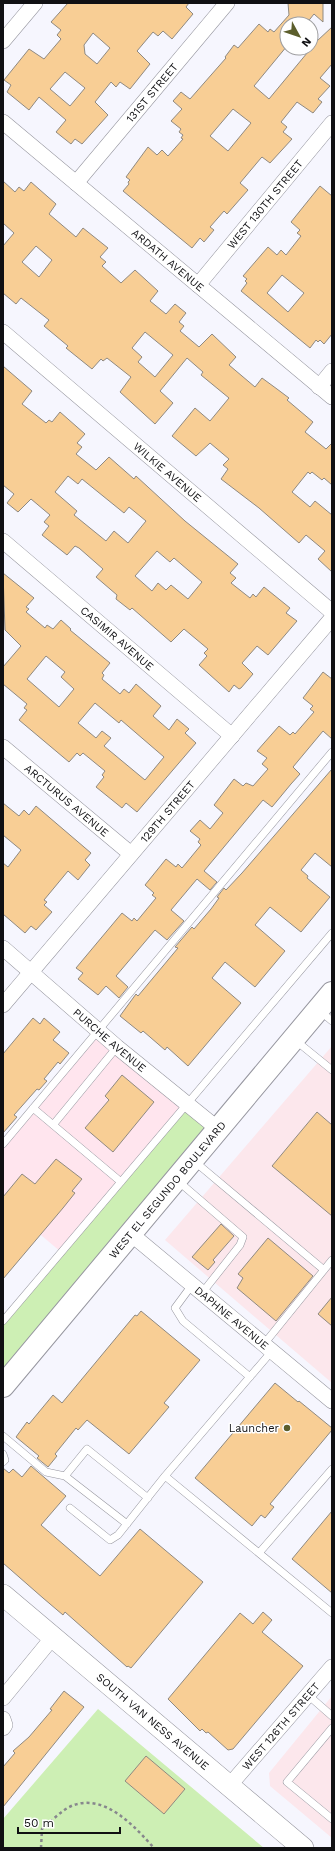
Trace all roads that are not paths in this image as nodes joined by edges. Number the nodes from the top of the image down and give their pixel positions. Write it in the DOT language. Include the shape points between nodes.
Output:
graph roads {
  1 [pos="34,3"];
  2 [pos="227,3"];
  3 [pos="3,41"];
  4 [pos="3,122"];
  5 [pos="332,123"];
  6 [pos="76,183"];
  7 [pos="198,285"];
  8 [pos="3,332"];
  9 [pos="332,371"];
  10 [pos="319,387"];
  11 [pos="332,398"];
  12 [pos="3,541"];
  13 [pos="332,612"];
  14 [pos="332,618"];
  15 [pos="232,736"];
  16 [pos="3,747"];
  17 [pos="332,752"];
  18 [pos="131,854"];
  19 [pos="332,933"];
  20 [pos="3,948"];
  21 [pos="31,972"];
  22 [pos="332,993"];
  23 [pos="3,1005"];
  24 [pos="325,1016"];
  25 [pos="98,1031"];
  26 [pos="294,1039"];
  27 [pos="117,1047"];
  28 [pos="332,1070"];
  29 [pos="188,1105"];
  30 [pos="33,1108"];
  31 [pos="53,1125"];
  32 [pos="218,1129"];
  33 [pos="3,1144"];
  34 [pos="193,1160"];
  35 [pos="176,1180"];
  36 [pos="122,1182"];
  37 [pos="131,1234"];
  38 [pos="332,1260"];
  39 [pos="324,1270"];
  40 [pos="197,1289"];
  41 [pos="3,1321"];
  42 [pos="268,1347"];
  43 [pos="250,1377"];
  44 [pos="3,1386"];
  45 [pos="332,1401"];
  46 [pos="3,1436"];
  47 [pos="3,1454"];
  48 [pos="3,1462"];
  49 [pos="332,1468"];
  50 [pos="65,1476"];
  51 [pos="165,1476"];
  52 [pos="148,1498"];
  53 [pos="70,1508"];
  54 [pos="127,1524"];
  55 [pos="259,1553"];
  56 [pos="3,1595"];
  57 [pos="332,1613"];
  58 [pos="53,1637"];
  59 [pos="332,1668"];
  60 [pos="308,1695"];
  61 [pos="3,1698"];
  62 [pos="332,1716"];
  63 [pos="3,1719"];
  64 [pos="3,1728"];
  65 [pos="332,1728"];
  66 [pos="229,1786"];
  67 [pos="332,1819"];
  68 [pos="303,1848"];
  1 -- 3 [label="street"];
  2 -- 6 [label="street, 131ST STREET"];
  4 -- 6 [label="street, ARDATH AVENUE"];
  5 -- 7 [label="street, WEST 130TH STREET"];
  6 -- 7 [label="street, ARDATH AVENUE"];
  7 -- 10 [label="street, ARDATH AVENUE"];
  8 -- 13 [label="street, WILKIE AVENUE"];
  9 -- 10 [label="street"];
  10 -- 11 [label="street, ARDATH AVENUE"];
  12 -- 15 [label="street, CASIMIR AVENUE"];
  14 -- 15 [label="street, 129TH STREET"];
  15 -- 18 [label="street, 129TH STREET"];
  16 -- 18 [label="street, ARCTURUS AVENUE"];
  17 -- 25 [label="lane"];
  18 -- 21 [label="street, 129TH STREET"];
  19 -- 29 [label="lane"];
  20 -- 21 [label="street, PURCHE AVENUE"];
  21 -- 23 [label="street, 129TH STREET"];
  21 -- 25 [label="street, PURCHE AVENUE"];
  22 -- 24 [label="main road, WEST EL SEGUNDO BOULEVARD"];
  24 -- 26 [label="main road, WEST EL SEGUNDO BOULEVARD"];
  25 -- 27 [label="street, PURCHE AVENUE"];
  25 -- 30 [label="lane"];
  26 -- 28 [label="lane"];
  26 -- 32 [label="main road, WEST EL SEGUNDO BOULEVARD"];
  27 -- 29 [label="street, PURCHE AVENUE"];
  27 -- 31 [label="lane"];
  29 -- 32 [label="street, PURCHE AVENUE"];
  29 -- 36 [label="lane"];
  30 -- 31 [label="lane"];
  30 -- 33 [label="lane"];
  31 -- 36 [label="lane"];
  32 -- 34 [label="main road, WEST EL SEGUNDO BOULEVARD"];
  34 -- 35 [label="main road, WEST EL SEGUNDO BOULEVARD"];
  34 -- 39 [label="lane"];
  35 -- 37 [label="main road, WEST EL SEGUNDO BOULEVARD"];
  35 -- 40 [label="lane" via="243,1237 240,1245"];
  36 -- 41 [label="lane"];
  37 -- 40 [label="street, DAPHNE AVENUE"];
  37 -- 44 [label="main road, WEST EL SEGUNDO BOULEVARD"];
  38 -- 39 [label="lane"];
  39 -- 42 [label="lane"];
  40 -- 42 [label="street, DAPHNE AVENUE"];
  40 -- 43 [label="lane" via="175,1308 183,1321"];
  42 -- 43 [label="lane"];
  42 -- 45 [label="street, DAPHNE AVENUE"];
  43 -- 51 [label="lane"];
  46 -- 50 [label="lane" via="46,1472"];
  47 -- 48 [label="lane"];
  49 -- 55 [label="lane"];
  50 -- 52 [label="lane" via="86,1449"];
  50 -- 54 [label="lane"];
  51 -- 52 [label="lane"];
  51 -- 55 [label="lane"];
  52 -- 54 [label="lane"];
  53 -- 54 [label="lane" via="110,1540"];
  55 -- 57 [label="lane"];
  56 -- 58 [label="main road, SOUTH VAN NESS AVENUE"];
  58 -- 61 [label="street"];
  58 -- 66 [label="main road, SOUTH VAN NESS AVENUE"];
  59 -- 60 [label="street, WEST 126TH STREET"];
  60 -- 62 [label="lane"];
  60 -- 66 [label="street, WEST 126TH STREET"];
  63 -- 64 [label="street"];
  65 -- 67 [label="lane" via="287,1782"];
  66 -- 68 [label="main road, SOUTH VAN NESS AVENUE"];
}
